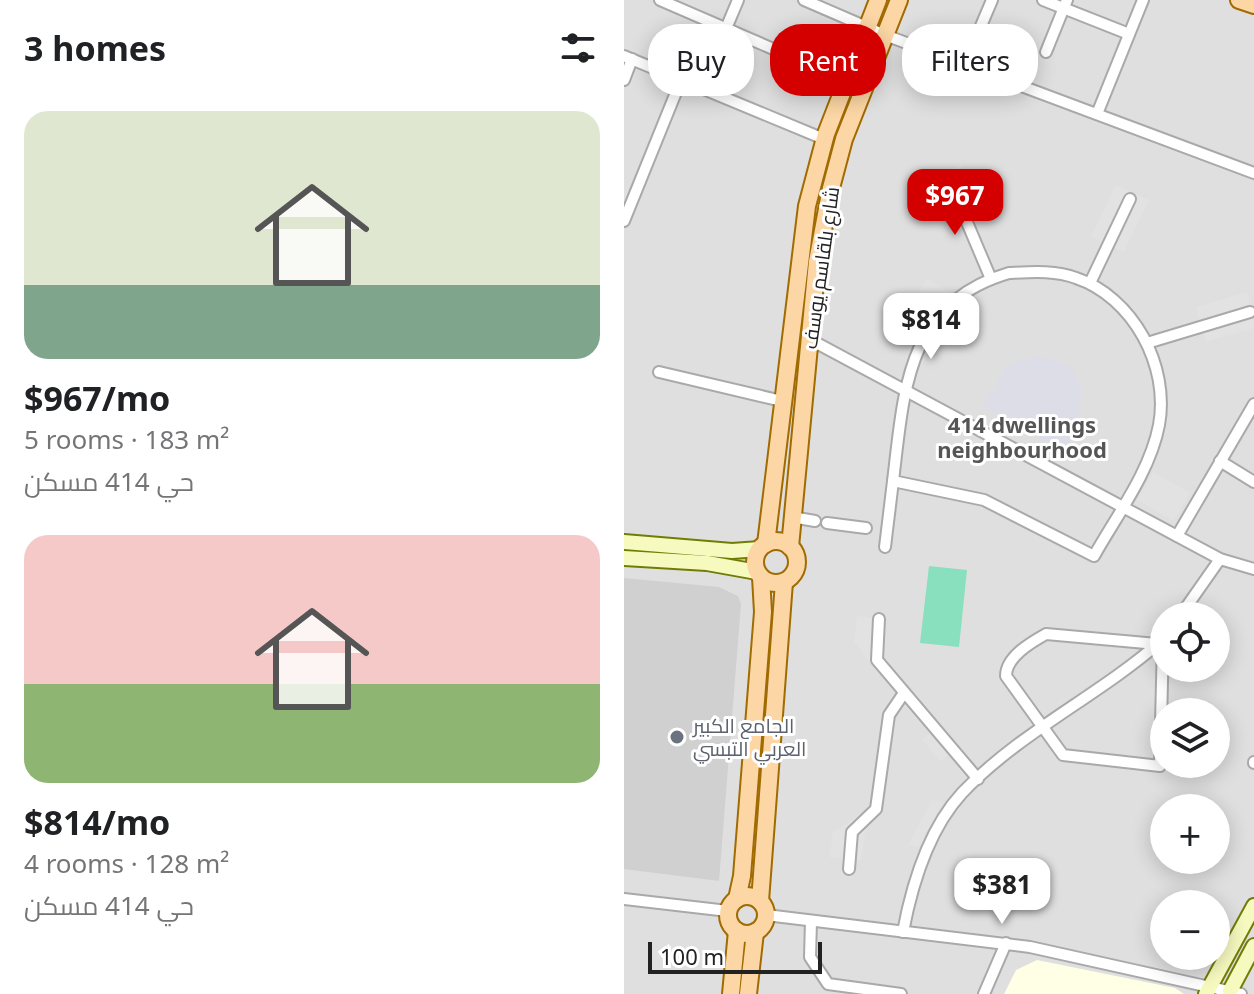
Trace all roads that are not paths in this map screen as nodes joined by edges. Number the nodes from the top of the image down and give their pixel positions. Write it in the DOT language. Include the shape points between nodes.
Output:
graph roads {
  1 [pos="660,0"];
  2 [pos="738,0"];
  3 [pos="878,0"];
  4 [pos="899,0"];
  5 [pos="992,0"];
  6 [pos="1043,0"];
  7 [pos="1143,0"];
  8 [pos="1239,0"];
  9 [pos="807,1"];
  10 [pos="1066,4"];
  11 [pos="1254,5"];
  12 [pos="715,24"];
  13 [pos="729,24"];
  14 [pos="860,24"];
  15 [pos="868,24"];
  16 [pos="982,24"];
  17 [pos="886,32"];
  18 [pos="1129,34"];
  19 [pos="886,35"];
  20 [pos="1046,52"];
  21 [pos="628,58"];
  22 [pos="648,66"];
  23 [pos="624,80"];
  24 [pos="675,96"];
  25 [pos="720,96"];
  26 [pos="841,96"];
  27 [pos="861,96"];
  28 [pos="1097,114"];
  29 [pos="824,139"];
  30 [pos="1254,173"];
  31 [pos="950,182"];
  32 [pos="1130,199"];
  33 [pos="624,221"];
  34 [pos="991,279"];
  35 [pos="1090,283"];
  36 [pos="1250,312"];
  37 [pos="809,339"];
  38 [pos="1147,343"];
  39 [pos="659,372"];
  40 [pos="904,389"];
  41 [pos="782,401"];
  42 [pos="1252,411"];
  43 [pos="1220,461"];
  44 [pos="893,481"];
  45 [pos="1254,482"];
  46 [pos="1123,506"];
  47 [pos="792,517"];
  48 [pos="815,521"];
  49 [pos="827,523"];
  50 [pos="887,531"];
  51 [pos="1177,536"];
  52 [pos="624,542"];
  53 [pos="763,546"];
  54 [pos="790,547"];
  55 [pos="885,547"];
  56 [pos="624,558"];
  57 [pos="1220,559"];
  58 [pos="1254,569"];
  59 [pos="759,575"];
  60 [pos="784,582"];
  61 [pos="1190,602"];
  62 [pos="879,619"];
  63 [pos="1150,640"];
  64 [pos="1150,649"];
  65 [pos="1161,682"];
  66 [pos="904,693"];
  67 [pos="1044,726"];
  68 [pos="978,779"];
  69 [pos="849,869"];
  70 [pos="624,899"];
  71 [pos="733,905"];
  72 [pos="1254,906"];
  73 [pos="763,908"];
  74 [pos="811,921"];
  75 [pos="737,931"];
  76 [pos="755,932"];
  77 [pos="903,932"];
  78 [pos="1006,943"];
  79 [pos="1254,946"];
  80 [pos="1208,990"];
  81 [pos="873,992"];
  82 [pos="1235,993"];
  83 [pos="731,994"];
  84 [pos="748,994"];
  85 [pos="901,994"];
  86 [pos="984,994"];
  1 -- 12 [label="street"];
  2 -- 13 [label="street"];
  3 -- 15 [label="main road, شارع بلقاسم يوسف"];
  4 -- 17 [label="main road, شارع بلقاسم يوسف"];
  5 -- 16 [label="street"];
  6 -- 10 [label="street"];
  7 -- 18 [label="street"];
  8 -- 11 [label="main road"];
  9 -- 14 [label="street"];
  10 -- 18 [label="street"];
  10 -- 20 [label="street"];
  18 -- 28 [label="street"];
  19 -- 28 [label="street"];
  21 -- 22 [label="street"];
  21 -- 23 [label="street"];
  24 -- 33 [label="street"];
  25 -- 29 [label="street"];
  26 -- 29 [label="main road, شارع بلقاسم يوسف"];
  27 -- 37 [label="main road, شارع بلقاسم يوسف" via="831,188"];
  28 -- 30 [label="street"];
  29 -- 41 [label="main road, شارع بلقاسم يوسف" via="807,206"];
  31 -- 34 [label="street"];
  32 -- 35 [label="street"];
  34 -- 35 [label="street" via="1039,273"];
  34 -- 40 [label="street" via="952,301 935,319 910,365"];
  35 -- 38 [label="street" via="1124,311"];
  36 -- 38 [label="street"];
  37 -- 40 [label="street"];
  37 -- 47 [label="main road, شارع بلقاسم يوسف"];
  38 -- 46 [label="street" via="1159,384 1159,424"];
  39 -- 41 [label="street"];
  40 -- 44 [label="street"];
  40 -- 46 [label="street"];
  41 -- 53 [label="main road, شارع بلقاسم يوسف"];
  42 -- 43 [label="street"];
  43 -- 45 [label="street"];
  43 -- 51 [label="street"];
  44 -- 46 [label="street" via="984,500 1094,556"];
  44 -- 50 [label="street"];
  46 -- 51 [label="street"];
  47 -- 48 [label="street"];
  47 -- 54 [label="main road, شارع بلقاسم يوسف"];
  49 -- 50 [label="street"];
  50 -- 55 [label="street"];
  51 -- 57 [label="street"];
  52 -- 53 [label="main road" via="732,551"];
  53 -- 54 [label="main road" via="779,542"];
  53 -- 59 [label="main road" via="755,560"];
  54 -- 60 [label="main road" via="796,567"];
  56 -- 59 [label="main road" via="707,563"];
  57 -- 58 [label="street"];
  57 -- 61 [label="street"];
  59 -- 60 [label="main road" via="772,583"];
  59 -- 71 [label="main road" via="763,612 742,876"];
  60 -- 73 [label="main road"];
  62 -- 66 [label="street" via="877,660"];
  63 -- 67 [label="street" via="1054,633 1012,658 1006,676"];
  64 -- 67 [label="street"];
  65 -- 67 [label="street" via="1160,766 1071,758 1057,748"];
  66 -- 68 [label="street"];
  66 -- 69 [label="street" via="889,715 876,809 852,832"];
  67 -- 68 [label="street"];
  68 -- 77 [label="street" via="961,794 928,848"];
  70 -- 71 [label="street"];
  71 -- 73 [label="main road" via="749,896"];
  71 -- 75 [label="main road" via="729,921"];
  72 -- 80 [label="main road"];
  73 -- 74 [label="street"];
  73 -- 76 [label="main road"];
  74 -- 77 [label="street"];
  74 -- 81 [label="street" via="810,957 821,977 838,987"];
  75 -- 76 [label="main road"];
  75 -- 83 [label="main road"];
  76 -- 84 [label="main road"];
  77 -- 78 [label="street"];
  78 -- 80 [label="street"];
  78 -- 86 [label="street"];
  79 -- 82 [label="main road"];
  80 -- 82 [label="street"];
  81 -- 85 [label="street"];
}
